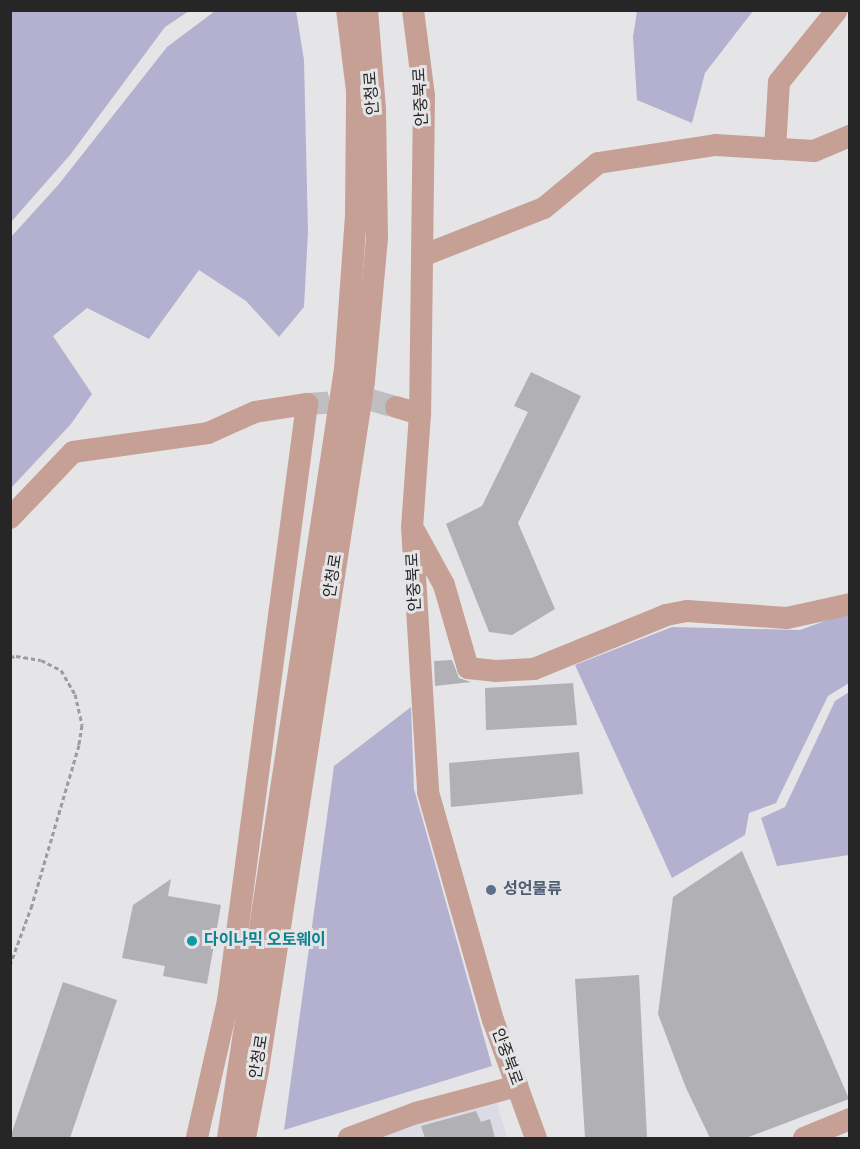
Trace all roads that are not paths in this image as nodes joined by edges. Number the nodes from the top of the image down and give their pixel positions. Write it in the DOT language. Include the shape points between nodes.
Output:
graph roads {
  1 [pos="347,10"];
  2 [pos="367,10"];
  3 [pos="413,10"];
  4 [pos="837,10"];
  5 [pos="849,136"];
  6 [pos="775,149"];
  7 [pos="422,256"];
  8 [pos="396,407"];
  9 [pos="420,414"];
  10 [pos="10,518"];
  11 [pos="412,527"];
  12 [pos="849,604"];
  13 [pos="239,1075"];
  14 [pos="517,1086"];
  15 [pos="849,1119"];
  16 [pos="198,1138"];
  17 [pos="228,1138"];
  18 [pos="245,1138"];
  19 [pos="349,1138"];
  20 [pos="536,1138"];
  21 [pos="804,1138"];
  1 -- 13 [label="street, 안청로" via="357,91 356,216 345,369"];
  2 -- 18 [label="street, 안청로" via="375,109 377,237 364,381"];
  3 -- 7 [label="street, 안중북로" via="424,96"];
  4 -- 6 [label="street" via="779,82"];
  5 -- 6 [label="street" via="814,151"];
  6 -- 7 [label="street" via="716,145 598,164 544,208"];
  7 -- 9 [label="street, 안중북로"];
  8 -- 9 [label="street"];
  9 -- 11 [label="street, 안중북로"];
  10 -- 16 [label="street" via="73,452 208,433 255,412 307,404 228,1001"];
  11 -- 12 [label="street" via="444,585 468,668 534,669 666,615 687,611 787,618"];
  11 -- 14 [label="street, 안중북로" via="428,792 493,1020"];
  13 -- 16 [label="street"];
  13 -- 17 [label="street, 안청로"];
  14 -- 19 [label="street" via="416,1113"];
  14 -- 20 [label="street, 안중북로"];
  15 -- 21 [label="street"];
}
